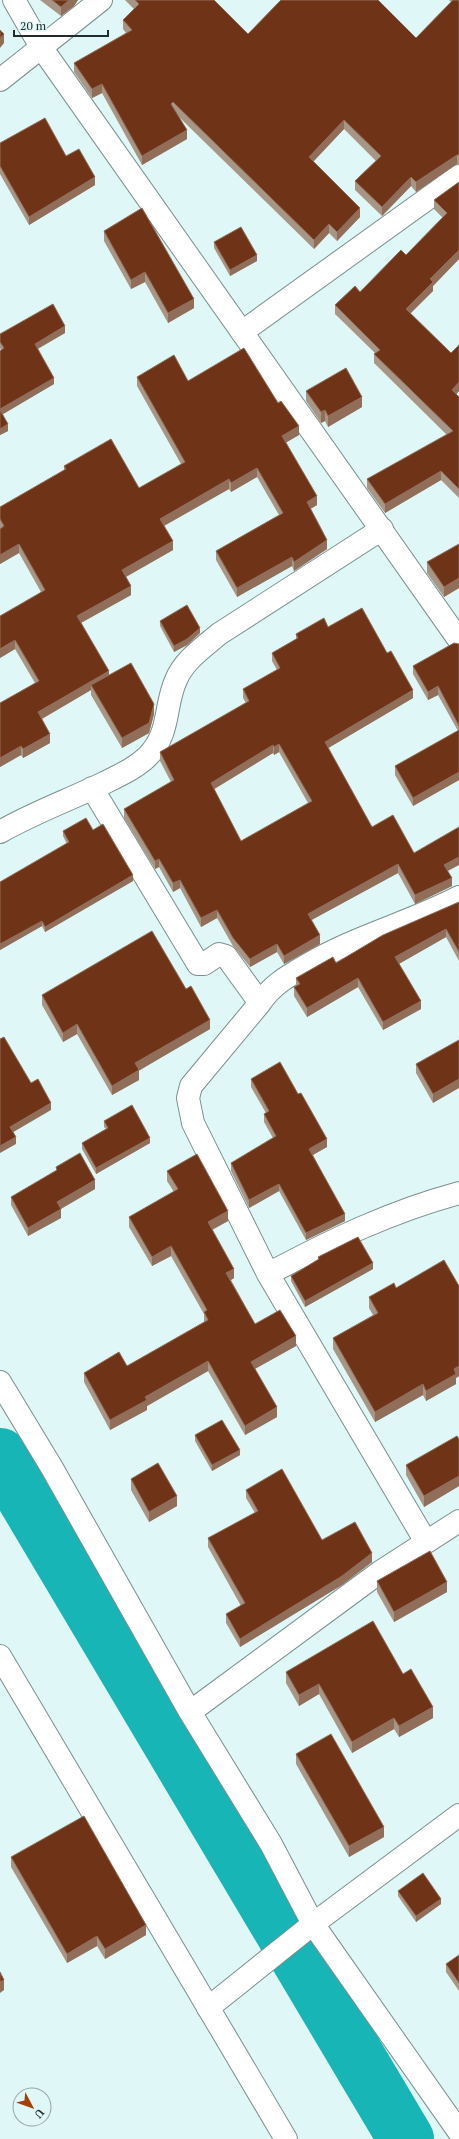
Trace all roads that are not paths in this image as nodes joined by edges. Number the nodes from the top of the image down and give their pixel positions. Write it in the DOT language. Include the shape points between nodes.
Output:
graph roads {
  1 [pos="14,0"];
  2 [pos="101,0"];
  3 [pos="41,46"];
  4 [pos="0,80"];
  5 [pos="459,176"];
  6 [pos="242,332"];
  7 [pos="382,529"];
  8 [pos="459,640"];
  9 [pos="92,788"];
  10 [pos="0,832"];
  11 [pos="459,897"];
  12 [pos="260,1003"];
  13 [pos="459,1193"];
  14 [pos="268,1274"];
  15 [pos="0,1382"];
  16 [pos="459,1521"];
  17 [pos="426,1542"];
  18 [pos="0,1656"];
  19 [pos="190,1712"];
  20 [pos="459,1815"];
  21 [pos="313,1924"];
  22 [pos="208,2008"];
  23 [pos="459,2132"];
  24 [pos="286,2139"];
  1 -- 3 [label="street"];
  2 -- 3 [label="street"];
  3 -- 4 [label="street"];
  3 -- 6 [label="street"];
  5 -- 6 [label="street"];
  6 -- 7 [label="street"];
  7 -- 8 [label="street"];
  7 -- 9 [label="street" via="219,634 196,654 175,680 168,718 160,739 149,755 133,768"];
  9 -- 10 [label="street"];
  9 -- 12 [label="street" via="198,964 204,964 219,954 226,956"];
  11 -- 12 [label="street" via="429,912 332,950 285,977 269,990"];
  12 -- 14 [label="street" via="191,1086 188,1098 193,1123"];
  13 -- 14 [label="street" via="419,1204 353,1230"];
  14 -- 17 [label="street"];
  15 -- 19 [label="street" via="52,1468"];
  16 -- 17 [label="street"];
  17 -- 19 [label="street" via="380,1572"];
  18 -- 22 [label="street"];
  19 -- 21 [label="street" via="271,1844"];
  20 -- 21 [label="street"];
  21 -- 22 [label="street"];
  21 -- 23 [label="street"];
  22 -- 24 [label="street"];
}
